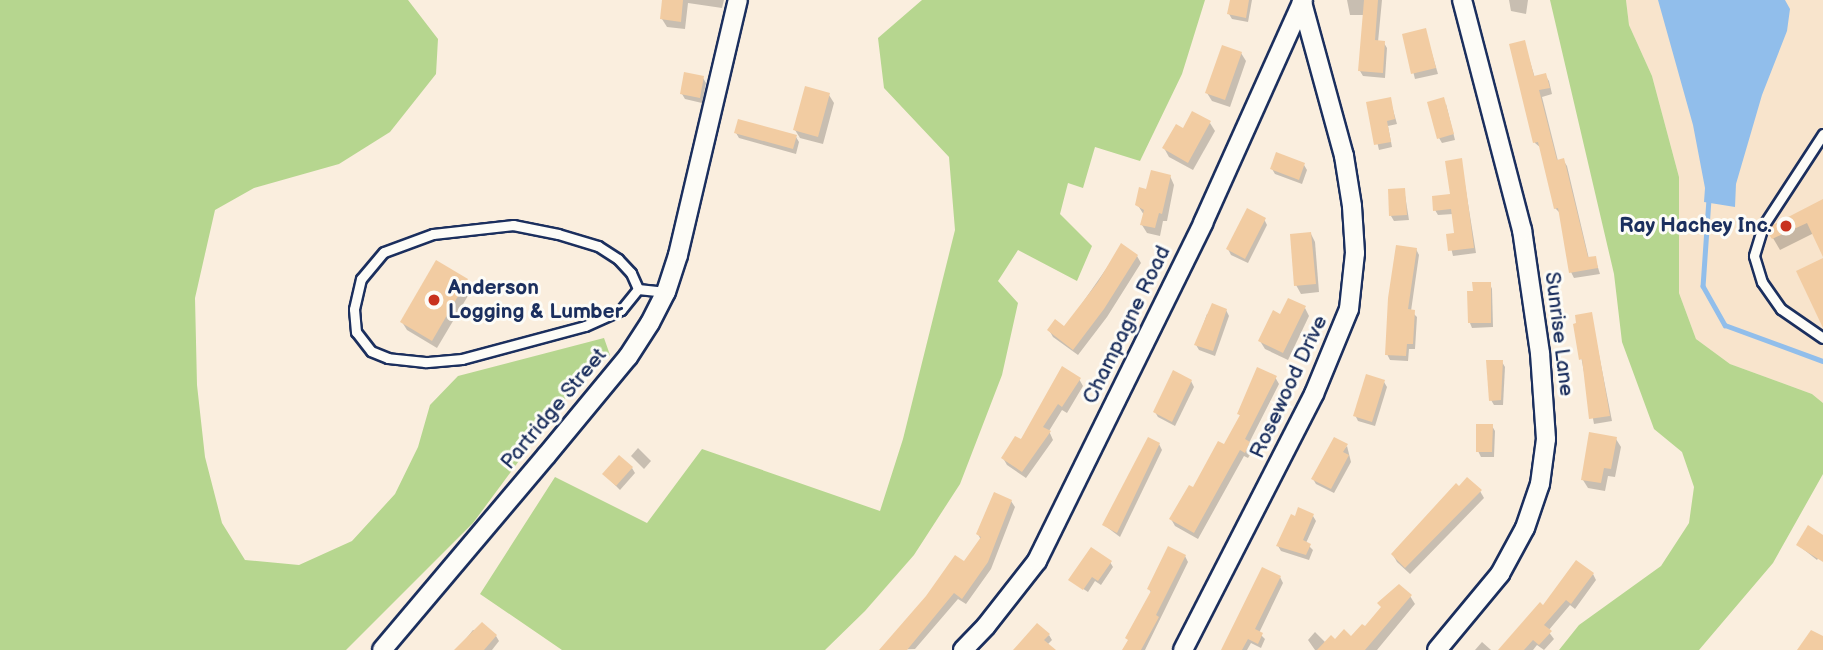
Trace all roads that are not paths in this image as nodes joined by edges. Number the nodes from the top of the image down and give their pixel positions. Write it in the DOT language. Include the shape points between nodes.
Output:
graph roads {
  1 [pos="738,0"];
  2 [pos="1462,0"];
  3 [pos="1302,1"];
  4 [pos="1823,134"];
  5 [pos="638,289"];
  6 [pos="666,292"];
  7 [pos="1823,338"];
  8 [pos="382,650"];
  9 [pos="962,650"];
  10 [pos="1183,650"];
  11 [pos="1437,650"];
  1 -- 6 [label="street, Partridge Street"];
  2 -- 11 [label="street, Sunrise Lane" via="1522,230 1541,353 1546,439 1540,484 1525,528 1500,574"];
  3 -- 9 [label="street, Champagne Road" via="1203,223 1037,561"];
  3 -- 10 [label="street, Rosewood Drive" via="1352,206 1355,253 1349,309 1314,394"];
  4 -- 7 [label="lane" via="1770,214 1754,256 1755,267 1781,309"];
  5 -- 5 [label="lane" via="618,259 598,246 558,234 513,225 433,234 384,252 361,279 354,309 356,332 371,351 388,358 462,359 585,326 621,310"];
  5 -- 6 [label="lane"];
  6 -- 8 [label="street, Partridge Street" via="628,357"];
}
